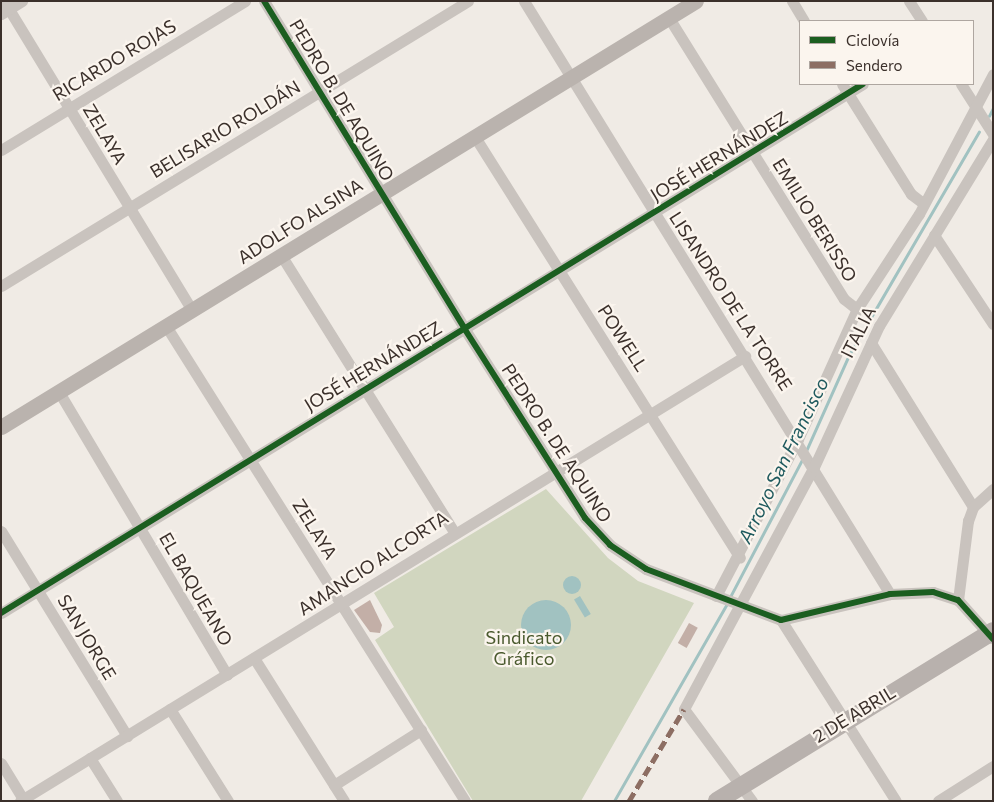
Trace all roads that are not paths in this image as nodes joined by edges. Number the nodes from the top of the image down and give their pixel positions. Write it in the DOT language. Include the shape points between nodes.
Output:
graph roads {
  1 [pos="22,1"];
  2 [pos="245,1"];
  3 [pos="264,1"];
  4 [pos="468,1"];
  5 [pos="524,1"];
  6 [pos="696,1"];
  7 [pos="792,1"];
  8 [pos="909,1"];
  9 [pos="5,8"];
  10 [pos="669,18"];
  11 [pos="803,20"];
  12 [pos="921,20"];
  13 [pos="993,74"];
  14 [pos="571,78"];
  15 [pos="843,85"];
  16 [pos="862,85"];
  17 [pos="962,85"];
  18 [pos="318,93"];
  19 [pos="849,95"];
  20 [pos="69,108"];
  21 [pos="978,111"];
  22 [pos="992,135"];
  23 [pos="476,137"];
  24 [pos="1,150"];
  25 [pos="751,153"];
  26 [pos="381,194"];
  27 [pos="923,203"];
  28 [pos="130,208"];
  29 [pos="654,213"];
  30 [pos="934,235"];
  31 [pos="281,255"];
  32 [pos="559,270"];
  33 [pos="1,286"];
  34 [pos="857,309"];
  35 [pos="192,310"];
  36 [pos="993,324"];
  37 [pos="166,326"];
  38 [pos="464,328"];
  39 [pos="871,342"];
  40 [pos="745,356"];
  41 [pos="364,391"];
  42 [pos="59,392"];
  43 [pos="652,416"];
  44 [pos="1,427"];
  45 [pos="800,443"];
  46 [pos="251,460"];
  47 [pos="812,464"];
  48 [pos="557,473"];
  49 [pos="993,489"];
  50 [pos="973,507"];
  51 [pos="139,526"];
  52 [pos="1,531"];
  53 [pos="454,532"];
  54 [pos="740,558"];
  55 [pos="38,591"];
  56 [pos="890,594"];
  57 [pos="720,598"];
  58 [pos="958,600"];
  59 [pos="341,604"];
  60 [pos="740,605"];
  61 [pos="1,613"];
  62 [pos="781,620"];
  63 [pos="991,634"];
  64 [pos="254,658"];
  65 [pos="227,675"];
  66 [pos="170,709"];
  67 [pos="846,719"];
  68 [pos="421,730"];
  69 [pos="127,736"];
  70 [pos="90,758"];
  71 [pos="1,764"];
  72 [pos="993,766"];
  73 [pos="334,785"];
  74 [pos="740,785"];
  75 [pos="22,800"];
  76 [pos="117,801"];
  77 [pos="228,801"];
  78 [pos="344,801"];
  79 [pos="465,801"];
  80 [pos="717,801"];
  81 [pos="752,801"];
  82 [pos="896,801"];
  83 [pos="938,801"];
  1 -- 9 [label="street"];
  2 -- 20 [label="street, RICARDO ROJAS"];
  3 -- 18 [label="street, PEDRO B. DE AQUINO"];
  4 -- 18 [label="street, BELISARIO ROLDÁN"];
  5 -- 14 [label="street, LISANDRO DE LA TORRE"];
  6 -- 10 [label="street, ADOLFO ALSINA"];
  7 -- 11 [label="street"];
  8 -- 12 [label="street"];
  9 -- 20 [label="street, ZELAYA"];
  10 -- 14 [label="street, ADOLFO ALSINA"];
  10 -- 25 [label="street, EMILIO BERISSO"];
  13 -- 21 [label="street, ITALIA"];
  14 -- 23 [label="street, ADOLFO ALSINA"];
  14 -- 29 [label="street, LISANDRO DE LA TORRE"];
  15 -- 19 [label="street"];
  16 -- 19 [label="street, JOSÉ HERNÁNDEZ"];
  17 -- 21 [label="street"];
  18 -- 26 [label="street, PEDRO B. DE AQUINO"];
  18 -- 28 [label="street, BELISARIO ROLDÁN"];
  19 -- 25 [label="street, JOSÉ HERNÁNDEZ"];
  19 -- 27 [label="street" via="910,194"];
  20 -- 24 [label="street, RICARDO ROJAS"];
  20 -- 28 [label="street, ZELAYA"];
  21 -- 22 [label="street"];
  21 -- 27 [label="street, ITALIA"];
  22 -- 30 [label="street, ITALIA"];
  23 -- 26 [label="street, ADOLFO ALSINA"];
  23 -- 32 [label="street, POWELL"];
  25 -- 29 [label="street, JOSÉ HERNÁNDEZ"];
  25 -- 34 [label="street, EMILIO BERISSO" via="844,299"];
  26 -- 31 [label="street, ADOLFO ALSINA"];
  26 -- 38 [label="street, PEDRO B. DE AQUINO"];
  27 -- 34 [label="street, ITALIA"];
  28 -- 33 [label="street, BELISARIO ROLDÁN"];
  28 -- 35 [label="street, ZELAYA"];
  29 -- 32 [label="street, JOSÉ HERNÁNDEZ"];
  29 -- 40 [label="street, LISANDRO DE LA TORRE"];
  30 -- 36 [label="street"];
  30 -- 39 [label="street, ITALIA"];
  31 -- 35 [label="street, ADOLFO ALSINA"];
  31 -- 41 [label="street"];
  32 -- 38 [label="street, JOSÉ HERNÁNDEZ"];
  32 -- 43 [label="street, POWELL"];
  34 -- 45 [label="street, ITALIA"];
  35 -- 37 [label="street, ADOLFO ALSINA"];
  37 -- 42 [label="street, ADOLFO ALSINA"];
  37 -- 46 [label="street, ZELAYA"];
  38 -- 41 [label="street, JOSÉ HERNÁNDEZ"];
  38 -- 48 [label="street, PEDRO B. DE AQUINO"];
  39 -- 47 [label="street, ITALIA"];
  39 -- 50 [label="street"];
  40 -- 43 [label="street, AMANCIO ALCORTA"];
  40 -- 45 [label="street, LISANDRO DE LA TORRE"];
  41 -- 46 [label="street, JOSÉ HERNÁNDEZ"];
  41 -- 53 [label="street"];
  42 -- 44 [label="street, ADOLFO ALSINA"];
  42 -- 51 [label="street, EL BAQUEANO"];
  43 -- 48 [label="street, AMANCIO ALCORTA"];
  43 -- 54 [label="street, POWELL"];
  45 -- 47 [label="street, LISANDRO DE LA TORRE"];
  45 -- 54 [label="street, ITALIA"];
  46 -- 51 [label="street, JOSÉ HERNÁNDEZ"];
  46 -- 59 [label="street, ZELAYA"];
  47 -- 56 [label="street, LISANDRO DE LA TORRE"];
  47 -- 60 [label="street, ITALIA"];
  48 -- 53 [label="street, AMANCIO ALCORTA"];
  48 -- 57 [label="street, PEDRO B. DE AQUINO" via="596,531 626,558"];
  49 -- 50 [label="street"];
  50 -- 58 [label="street" via="961,553"];
  51 -- 55 [label="street, JOSÉ HERNÁNDEZ"];
  51 -- 65 [label="street, EL BAQUEANO"];
  52 -- 55 [label="street, SAN JORGE"];
  53 -- 59 [label="street, AMANCIO ALCORTA"];
  54 -- 57 [label="street, ITALIA"];
  55 -- 61 [label="street, JOSÉ HERNÁNDEZ"];
  55 -- 69 [label="street, SAN JORGE"];
  56 -- 58 [label="street" via="933,592"];
  56 -- 62 [label="street"];
  57 -- 60 [label="street, PEDRO B. DE AQUINO"];
  58 -- 63 [label="street"];
  59 -- 64 [label="street, AMANCIO ALCORTA"];
  59 -- 68 [label="street, ZELAYA"];
  60 -- 62 [label="street, PEDRO B. DE AQUINO"];
  60 -- 74 [label="street, ITALIA" via="684,708"];
  62 -- 67 [label="street"];
  63 -- 67 [label="main road, 2 DE ABRIL"];
  64 -- 65 [label="street, AMANCIO ALCORTA"];
  64 -- 73 [label="street, EL BAQUEANO"];
  65 -- 66 [label="street, AMANCIO ALCORTA"];
  66 -- 69 [label="street, AMANCIO ALCORTA"];
  66 -- 77 [label="street"];
  67 -- 74 [label="main road, 2 DE ABRIL"];
  67 -- 82 [label="street"];
  68 -- 73 [label="street"];
  68 -- 79 [label="street, ZELAYA"];
  69 -- 70 [label="street, AMANCIO ALCORTA"];
  70 -- 75 [label="street, AMANCIO ALCORTA"];
  70 -- 76 [label="street"];
  71 -- 75 [label="street"];
  72 -- 83 [label="street"];
  73 -- 78 [label="street, EL BAQUEANO"];
  74 -- 80 [label="main road, 2 DE ABRIL"];
  74 -- 81 [label="street"];
}
